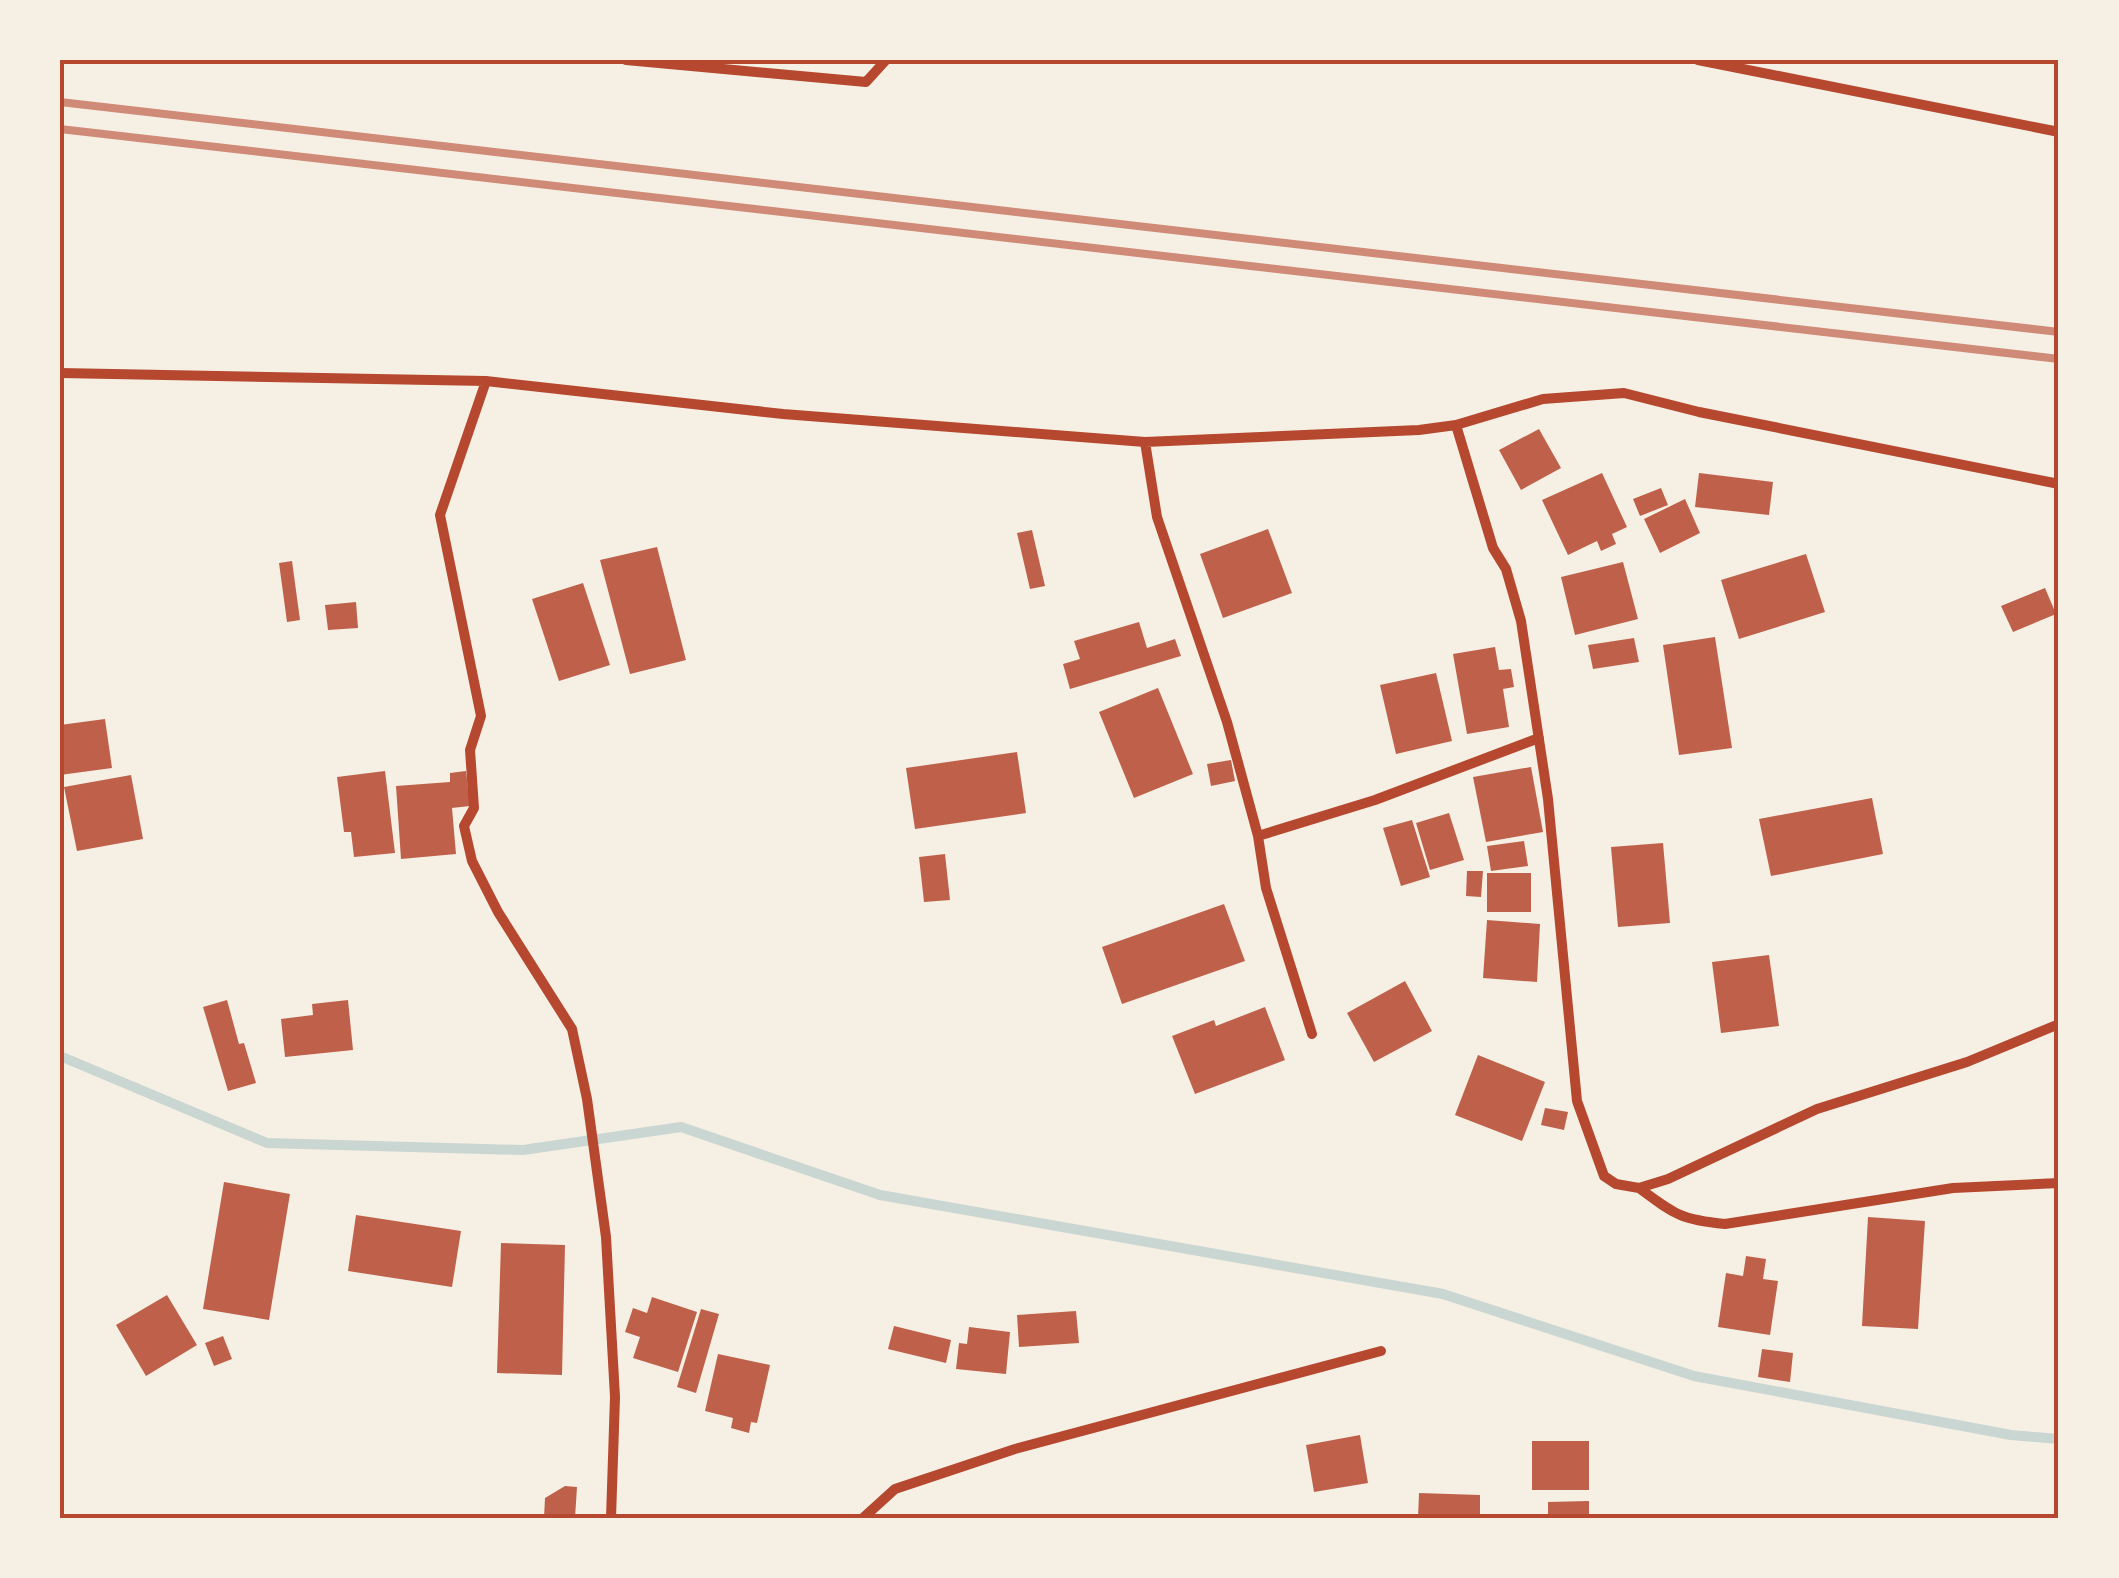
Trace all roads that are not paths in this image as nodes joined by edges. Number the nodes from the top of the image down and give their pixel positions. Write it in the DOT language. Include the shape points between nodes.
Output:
graph roads {
  1 [pos="626,60"];
  2 [pos="886,60"];
  3 [pos="1698,60"];
  4 [pos="2059,132"];
  5 [pos="60,374"];
  6 [pos="486,381"];
  7 [pos="1456,425"];
  8 [pos="1145,442"];
  9 [pos="2059,484"];
  10 [pos="1539,738"];
  11 [pos="1258,836"];
  12 [pos="2059,1024"];
  13 [pos="1312,1034"];
  14 [pos="2059,1182"];
  15 [pos="1640,1188"];
  16 [pos="1381,1351"];
  17 [pos="610,1518"];
  18 [pos="862,1518"];
  1 -- 2 [label="street" via="866,82"];
  3 -- 4 [label="street"];
  5 -- 6 [label="street"];
  6 -- 8 [label="street" via="783,414"];
  6 -- 17 [label="street" via="440,515 481,716 470,750 474,808 464,826 472,861 498,912 572,1029 606,1237 615,1397"];
  7 -- 8 [label="street"];
  7 -- 9 [label="street" via="1543,399 1624,393"];
  7 -- 10 [label="street" via="1492,548 1522,621"];
  8 -- 11 [label="street" via="1150,491 1222,704"];
  10 -- 11 [label="street"];
  10 -- 15 [label="street" via="1576,1101 1604,1176"];
  11 -- 13 [label="street" via="1266,888"];
  12 -- 15 [label="street" via="1968,1062 1817,1109"];
  14 -- 15 [label="street" via="1953,1188 1725,1224 1690,1221"];
  16 -- 18 [label="street" via="1015,1449 895,1489"];
}
